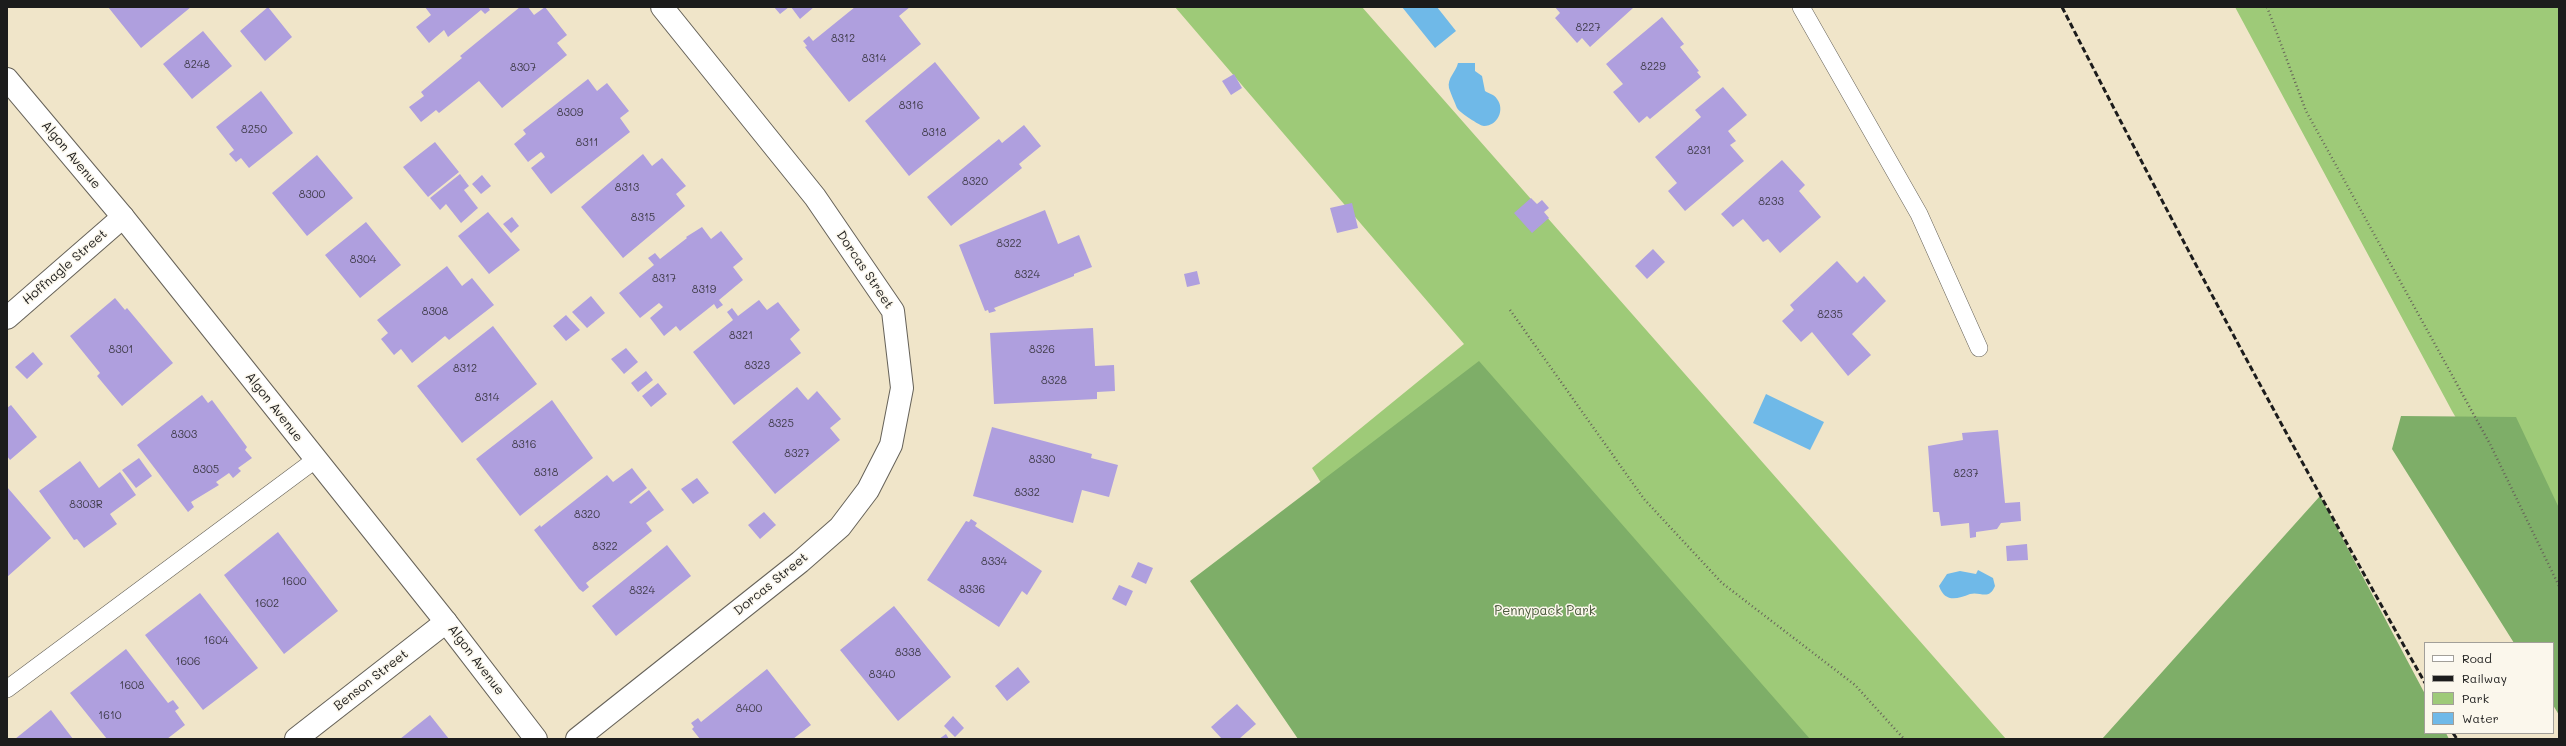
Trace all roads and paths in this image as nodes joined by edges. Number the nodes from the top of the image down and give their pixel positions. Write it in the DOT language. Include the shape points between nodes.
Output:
graph roads {
  1 [pos="662,7"];
  2 [pos="1800,7"];
  3 [pos="2267,7"];
  4 [pos="7,79"];
  5 [pos="123,217"];
  6 [pos="1510,310"];
  7 [pos="7,318"];
  8 [pos="1979,348"];
  9 [pos="315,460"];
  10 [pos="2559,586"];
  11 [pos="446,622"];
  12 [pos="7,689"];
  13 [pos="296,739"];
  14 [pos="536,739"];
  15 [pos="577,739"];
  16 [pos="1904,739"];
  1 -- 15 [label="street, Dorcas Street" via="815,197 893,311 902,388 891,445 868,490 840,527 800,562"];
  2 -- 8 [label="lane" via="1919,214"];
  3 -- 10 [label="path" via="2306,110 2490,444"];
  4 -- 5 [label="street, Algon Avenue"];
  5 -- 7 [label="street, Hoffnagle Street"];
  5 -- 9 [label="street, Algon Avenue"];
  6 -- 16 [label="path" via="1644,498 1711,572 1855,685"];
  9 -- 11 [label="street, Algon Avenue"];
  9 -- 12 [label="lane"];
  11 -- 13 [label="street, Benson Street"];
  11 -- 14 [label="street, Algon Avenue"];
}
